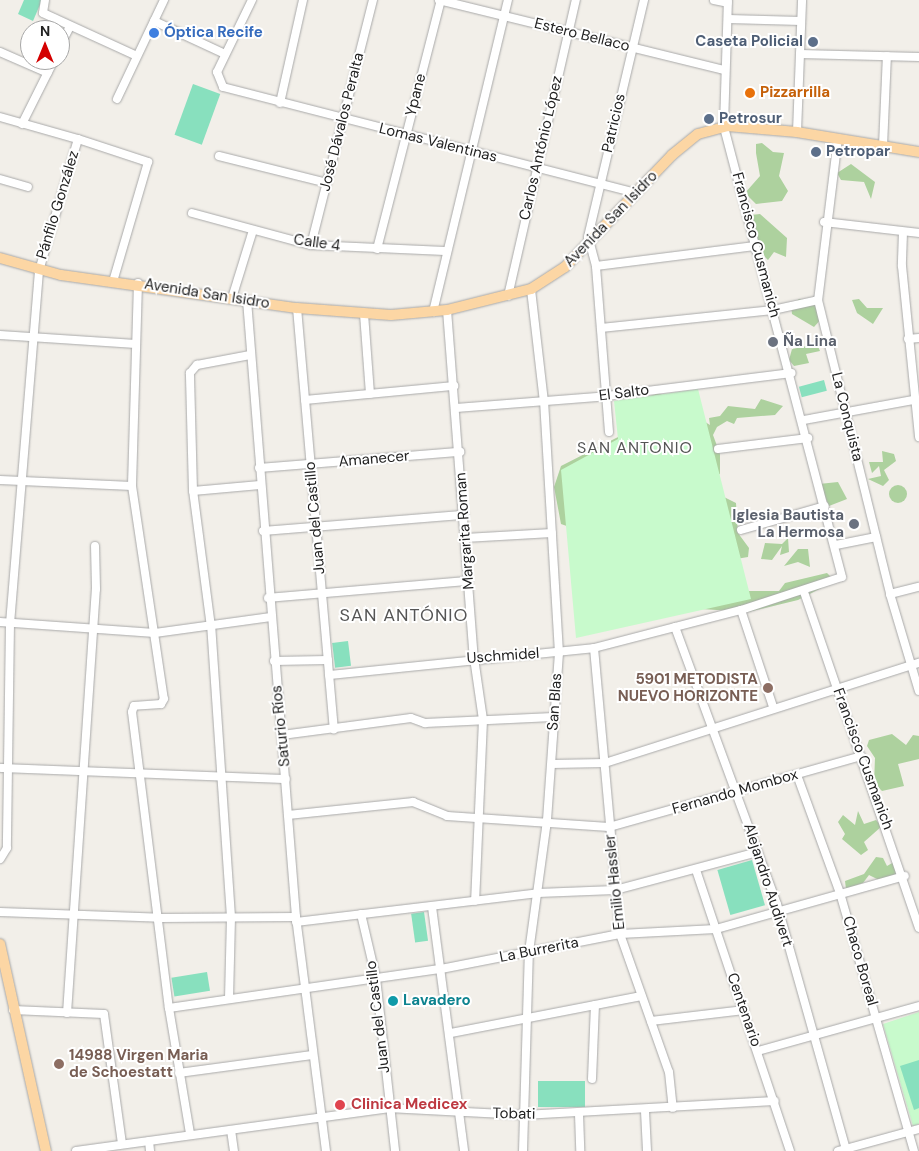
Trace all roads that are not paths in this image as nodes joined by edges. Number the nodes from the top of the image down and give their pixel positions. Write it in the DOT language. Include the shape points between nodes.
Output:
graph roads {
  1 [pos="45,0"];
  2 [pos="163,0"];
  3 [pos="252,0"];
  4 [pos="303,0"];
  5 [pos="373,0"];
  6 [pos="440,0"];
  7 [pos="508,0"];
  8 [pos="576,0"];
  9 [pos="644,0"];
  10 [pos="714,0"];
  11 [pos="802,0"];
  12 [pos="728,2"];
  13 [pos="504,16"];
  14 [pos="728,19"];
  15 [pos="60,20"];
  16 [pos="154,21"];
  17 [pos="801,21"];
  18 [pos="70,26"];
  19 [pos="569,32"];
  20 [pos="632,47"];
  21 [pos="0,52"];
  22 [pos="225,54"];
  23 [pos="800,54"];
  24 [pos="137,56"];
  25 [pos="887,56"];
  26 [pos="919,57"];
  27 [pos="49,70"];
  28 [pos="725,70"];
  29 [pos="48,73"];
  30 [pos="117,99"];
  31 [pos="280,103"];
  32 [pos="0,117"];
  33 [pos="343,119"];
  34 [pos="22,124"];
  35 [pos="724,126"];
  36 [pos="797,132"];
  37 [pos="406,135"];
  38 [pos="838,138"];
  39 [pos="78,139"];
  40 [pos="883,146"];
  41 [pos="469,151"];
  42 [pos="919,152"];
  43 [pos="219,156"];
  44 [pos="536,167"];
  45 [pos="0,179"];
  46 [pos="601,182"];
  47 [pos="326,183"];
  48 [pos="28,187"];
  49 [pos="637,193"];
  50 [pos="192,213"];
  51 [pos="824,222"];
  52 [pos="253,230"];
  53 [pos="903,232"];
  54 [pos="919,233"];
  55 [pos="312,245"];
  56 [pos="589,246"];
  57 [pos="756,246"];
  58 [pos="377,249"];
  59 [pos="445,251"];
  60 [pos="0,258"];
  61 [pos="596,266"];
  62 [pos="39,271"];
  63 [pos="113,282"];
  64 [pos="138,284"];
  65 [pos="531,289"];
  66 [pos="508,296"];
  67 [pos="232,298"];
  68 [pos="247,300"];
  69 [pos="818,300"];
  70 [pos="297,308"];
  71 [pos="447,310"];
  72 [pos="773,310"];
  73 [pos="433,312"];
  74 [pos="364,314"];
  75 [pos="601,328"];
  76 [pos="0,335"];
  77 [pos="33,338"];
  78 [pos="919,338"];
  79 [pos="908,340"];
  80 [pos="136,344"];
  81 [pos="250,355"];
  82 [pos="792,373"];
  83 [pos="454,386"];
  84 [pos="370,394"];
  85 [pos="607,396"];
  86 [pos="305,400"];
  87 [pos="913,400"];
  88 [pos="544,402"];
  89 [pos="456,408"];
  90 [pos="846,413"];
  91 [pos="804,420"];
  92 [pos="609,432"];
  93 [pos="919,437"];
  94 [pos="808,438"];
  95 [pos="718,449"];
  96 [pos="460,452"];
  97 [pos="310,464"];
  98 [pos="259,468"];
  99 [pos="0,480"];
  100 [pos="22,481"];
  101 [pos="260,485"];
  102 [pos="132,486"];
  103 [pos="193,490"];
  104 [pos="825,506"];
  105 [pos="464,515"];
  106 [pos="316,528"];
  107 [pos="741,530"];
  108 [pos="263,531"];
  109 [pos="552,532"];
  110 [pos="465,538"];
  111 [pos="876,538"];
  112 [pos="836,545"];
  113 [pos="95,546"];
  114 [pos="840,567"];
  115 [pos="468,581"];
  116 [pos="919,587"];
  117 [pos="804,592"];
  118 [pos="322,593"];
  119 [pos="890,594"];
  120 [pos="268,598"];
  121 [pos="741,610"];
  122 [pos="271,617"];
  123 [pos="0,622"];
  124 [pos="10,623"];
  125 [pos="675,627"];
  126 [pos="211,628"];
  127 [pos="93,629"];
  128 [pos="155,633"];
  129 [pos="594,648"];
  130 [pos="558,653"];
  131 [pos="474,658"];
  132 [pos="328,660"];
  133 [pos="274,661"];
  134 [pos="915,664"];
  135 [pos="329,675"];
  136 [pos="837,687"];
  137 [pos="919,691"];
  138 [pos="773,707"];
  139 [pos="553,717"];
  140 [pos="483,720"];
  141 [pos="713,727"];
  142 [pos="334,729"];
  143 [pos="282,735"];
  144 [pos="861,756"];
  145 [pos="605,763"];
  146 [pos="552,764"];
  147 [pos="4,768"];
  148 [pos="81,772"];
  149 [pos="142,773"];
  150 [pos="797,774"];
  151 [pos="222,776"];
  152 [pos="286,779"];
  153 [pos="736,791"];
  154 [pos="288,815"];
  155 [pos="480,818"];
  156 [pos="547,820"];
  157 [pos="609,827"];
  158 [pos="758,852"];
  159 [pos="0,860"];
  160 [pos="696,870"];
  161 [pos="905,876"];
  162 [pos="615,890"];
  163 [pos="538,893"];
  164 [pos="840,893"];
  165 [pos="475,901"];
  166 [pos="432,907"];
  167 [pos="779,911"];
  168 [pos="0,912"];
  169 [pos="361,914"];
  170 [pos="70,915"];
  171 [pos="160,918"];
  172 [pos="231,918"];
  173 [pos="296,919"];
  174 [pos="919,928"];
  175 [pos="716,929"];
  176 [pos="620,934"];
  177 [pos="0,944"];
  178 [pos="529,952"];
  179 [pos="441,969"];
  180 [pos="3,973"];
  181 [pos="376,978"];
  182 [pos="304,988"];
  183 [pos="641,996"];
  184 [pos="229,999"];
  185 [pos="595,1005"];
  186 [pos="919,1006"];
  187 [pos="169,1008"];
  188 [pos="13,1010"];
  189 [pos="744,1010"];
  190 [pos="67,1013"];
  191 [pos="529,1017"];
  192 [pos="877,1019"];
  193 [pos="651,1021"];
  194 [pos="451,1033"];
  195 [pos="814,1036"];
  196 [pos="758,1052"];
  197 [pos="312,1055"];
  198 [pos="179,1073"];
  199 [pos="592,1079"];
  200 [pos="774,1101"];
  201 [pos="388,1108"];
  202 [pos="674,1108"];
  203 [pos="645,1110"];
  204 [pos="459,1111"];
  205 [pos="579,1114"];
  206 [pos="523,1115"];
  207 [pos="322,1117"];
  208 [pos="919,1129"];
  209 [pos="231,1130"];
  210 [pos="908,1132"];
  211 [pos="190,1134"];
  212 [pos="149,1141"];
  213 [pos="122,1144"];
  214 [pos="842,1150"];
  215 [pos="46,1151"];
  216 [pos="76,1151"];
  217 [pos="150,1151"];
  218 [pos="234,1151"];
  219 [pos="326,1151"];
  220 [pos="395,1151"];
  221 [pos="464,1151"];
  222 [pos="523,1151"];
  223 [pos="580,1151"];
  224 [pos="647,1151"];
  225 [pos="790,1151"];
  226 [pos="914,1151"];
  1 -- 15 [label="street" via="42,10"];
  2 -- 16 [label="street"];
  3 -- 22 [label="street"];
  4 -- 31 [label="street"];
  5 -- 33 [label="street, José Dávalos Peralta"];
  6 -- 13 [label="street, Estero Bellaco"];
  6 -- 37 [label="street, Ypane"];
  7 -- 13 [label="street"];
  8 -- 19 [label="street, Carlos António López"];
  9 -- 20 [label="street, Patricios"];
  10 -- 12 [label="street"];
  11 -- 17 [label="street"];
  12 -- 14 [label="street, Francisco Cusmanich"];
  13 -- 19 [label="street, Estero Bellaco"];
  13 -- 41 [label="street"];
  14 -- 17 [label="street"];
  14 -- 28 [label="street, Francisco Cusmanich"];
  16 -- 22 [label="street"];
  16 -- 24 [label="street"];
  17 -- 23 [label="street"];
  18 -- 24 [label="street"];
  19 -- 20 [label="street, Estero Bellaco"];
  19 -- 44 [label="street, Carlos António López"];
  20 -- 28 [label="street, Estero Bellaco"];
  20 -- 46 [label="street, Patricios"];
  21 -- 29 [label="street"];
  22 -- 31 [label="street, Lomas Valentinas" via="218,82 238,93"];
  23 -- 25 [label="street"];
  23 -- 36 [label="street"];
  24 -- 30 [label="street"];
  25 -- 26 [label="street"];
  25 -- 40 [label="street"];
  27 -- 29 [label="street"];
  28 -- 35 [label="street, Francisco Cusmanich"];
  29 -- 34 [label="street"];
  31 -- 33 [label="street, Lomas Valentinas"];
  32 -- 34 [label="street, Pánfilo González"];
  33 -- 37 [label="street, Lomas Valentinas"];
  33 -- 47 [label="street, José Dávalos Peralta"];
  34 -- 39 [label="street, Pánfilo González"];
  35 -- 36 [label="main road, Avenida San Isidro"];
  35 -- 49 [label="main road, Avenida San Isidro" via="698,134"];
  35 -- 57 [label="street, Francisco Cusmanich"];
  36 -- 38 [label="main road, Avenida San Isidro"];
  37 -- 41 [label="street, Lomas Valentinas"];
  37 -- 58 [label="street, Ypane"];
  38 -- 40 [label="main road, Avenida San Isidro"];
  38 -- 51 [label="street, La Conquista"];
  39 -- 62 [label="street, Pánfilo González"];
  39 -- 63 [label="street, Pánfilo González" via="145,159 150,167"];
  40 -- 42 [label="main road, Avenida San Isidro"];
  41 -- 44 [label="street, Lomas Valentinas"];
  41 -- 59 [label="street"];
  43 -- 47 [label="street"];
  44 -- 46 [label="street, Lomas Valentinas"];
  44 -- 66 [label="street, Carlos António López"];
  45 -- 48 [label="street"];
  46 -- 49 [label="street, Lomas Valentinas"];
  46 -- 56 [label="street, Patricios"];
  47 -- 55 [label="street, José Dávalos Peralta"];
  49 -- 56 [label="main road, Avenida San Isidro"];
  50 -- 52 [label="street, Calle 4"];
  51 -- 53 [label="street"];
  51 -- 69 [label="street, La Conquista"];
  52 -- 55 [label="street, Calle 4"];
  52 -- 67 [label="street"];
  53 -- 54 [label="street"];
  53 -- 79 [label="street"];
  55 -- 58 [label="street, Calle 4"];
  56 -- 61 [label="street"];
  56 -- 65 [label="main road, Avenida San Isidro"];
  57 -- 61 [label="street"];
  57 -- 72 [label="street, Francisco Cusmanich"];
  58 -- 59 [label="street, Calle 4"];
  59 -- 73 [label="street"];
  60 -- 62 [label="main road, Avenida San Isidro"];
  61 -- 75 [label="street"];
  62 -- 63 [label="main road, Avenida San Isidro"];
  62 -- 77 [label="street, Pánfilo González"];
  63 -- 64 [label="main road, Avenida San Isidro"];
  64 -- 67 [label="main road, Avenida San Isidro"];
  64 -- 80 [label="street"];
  65 -- 66 [label="main road, Avenida San Isidro"];
  65 -- 88 [label="street, San Blas"];
  66 -- 71 [label="main road, Avenida San Isidro"];
  67 -- 68 [label="main road, Avenida San Isidro"];
  68 -- 70 [label="main road, Avenida San Isidro"];
  68 -- 81 [label="street, Saturio Ríos"];
  69 -- 72 [label="street"];
  69 -- 90 [label="street, La Conquista"];
  70 -- 74 [label="main road, Avenida San Isidro"];
  70 -- 86 [label="street, Juan del Castillo"];
  71 -- 73 [label="main road, Avenida San Isidro"];
  71 -- 83 [label="street, Margarita Roman"];
  72 -- 75 [label="street"];
  72 -- 82 [label="street, Francisco Cusmanich"];
  73 -- 74 [label="main road, Avenida San Isidro"];
  74 -- 84 [label="street"];
  75 -- 85 [label="street"];
  76 -- 77 [label="street"];
  77 -- 80 [label="street"];
  77 -- 100 [label="street, Pánfilo González"];
  78 -- 79 [label="street"];
  79 -- 87 [label="street"];
  80 -- 102 [label="street"];
  81 -- 98 [label="street, Saturio Ríos"];
  81 -- 103 [label="street" via="197,365 190,373"];
  82 -- 85 [label="street, El Salto"];
  82 -- 91 [label="street, Francisco Cusmanich"];
  83 -- 84 [label="street"];
  83 -- 89 [label="street, Margarita Roman"];
  84 -- 86 [label="street"];
  85 -- 88 [label="street, El Salto"];
  85 -- 92 [label="street"];
  86 -- 97 [label="street, Juan del Castillo"];
  87 -- 90 [label="street"];
  87 -- 93 [label="street"];
  88 -- 89 [label="street, El Salto"];
  88 -- 109 [label="street, San Blas"];
  89 -- 96 [label="street, Margarita Roman"];
  90 -- 91 [label="street"];
  90 -- 111 [label="street, La Conquista"];
  91 -- 94 [label="street, Francisco Cusmanich"];
  94 -- 95 [label="street"];
  94 -- 104 [label="street, Francisco Cusmanich"];
  96 -- 97 [label="street, Amanecer"];
  96 -- 105 [label="street, Margarita Roman"];
  97 -- 98 [label="street, Amanecer"];
  97 -- 106 [label="street, Juan del Castillo"];
  98 -- 101 [label="street, Saturio Ríos"];
  99 -- 100 [label="street"];
  100 -- 102 [label="street"];
  100 -- 124 [label="street, Pánfilo González"];
  101 -- 103 [label="street"];
  101 -- 108 [label="street, Saturio Ríos"];
  102 -- 128 [label="street"];
  103 -- 126 [label="street"];
  104 -- 107 [label="street"];
  104 -- 112 [label="street, Francisco Cusmanich"];
  105 -- 106 [label="street"];
  105 -- 110 [label="street, Margarita Roman"];
  106 -- 108 [label="street"];
  106 -- 118 [label="street, Juan del Castillo"];
  108 -- 120 [label="street, Saturio Ríos"];
  109 -- 110 [label="street"];
  109 -- 130 [label="street, San Blas"];
  110 -- 115 [label="street, Margarita Roman"];
  111 -- 112 [label="street"];
  111 -- 119 [label="street, La Conquista"];
  112 -- 114 [label="street, Francisco Cusmanich"];
  113 -- 127 [label="street"];
  114 -- 117 [label="street, Uschmidel" via="840,580"];
  115 -- 118 [label="street"];
  115 -- 131 [label="street, Margarita Roman"];
  116 -- 119 [label="street"];
  117 -- 121 [label="street, Uschmidel"];
  117 -- 136 [label="street, Francisco Cusmanich"];
  118 -- 120 [label="street"];
  118 -- 132 [label="street, Juan del Castillo"];
  119 -- 134 [label="street, La Conquista"];
  120 -- 122 [label="street, Saturio Ríos"];
  121 -- 125 [label="street, Uschmidel"];
  121 -- 138 [label="street"];
  122 -- 126 [label="street"];
  122 -- 133 [label="street, Saturio Ríos"];
  123 -- 124 [label="street"];
  124 -- 127 [label="street"];
  124 -- 147 [label="street, Pánfilo González"];
  125 -- 129 [label="street, Uschmidel"];
  125 -- 141 [label="street, Alejandro Audivert"];
  126 -- 128 [label="street"];
  126 -- 151 [label="street"];
  127 -- 128 [label="street"];
  127 -- 148 [label="street"];
  128 -- 149 [label="street" via="164,701 132,708"];
  129 -- 130 [label="street, Uschmidel"];
  129 -- 145 [label="street, Emilio Hassler"];
  130 -- 131 [label="street, Uschmidel"];
  130 -- 139 [label="street, San Blas"];
  131 -- 135 [label="street, Uschmidel"];
  131 -- 140 [label="street, Margarita Roman"];
  132 -- 133 [label="street"];
  132 -- 135 [label="street, Juan del Castillo"];
  133 -- 143 [label="street, Saturio Ríos"];
  134 -- 136 [label="street"];
  134 -- 137 [label="street, La Conquista"];
  135 -- 142 [label="street, Juan del Castillo"];
  136 -- 138 [label="street"];
  136 -- 144 [label="street, Francisco Cusmanich"];
  138 -- 141 [label="street"];
  139 -- 140 [label="street"];
  139 -- 146 [label="street, San Blas"];
  140 -- 142 [label="street" via="425,723 411,718"];
  140 -- 155 [label="street, Margarita Roman"];
  141 -- 145 [label="street"];
  141 -- 153 [label="street, Alejandro Audivert"];
  142 -- 143 [label="street"];
  143 -- 152 [label="street, Saturio Ríos"];
  144 -- 150 [label="street, Fernando Mombox"];
  144 -- 161 [label="street, Francisco Cusmanich"];
  145 -- 146 [label="street"];
  145 -- 157 [label="street, Emilio Hassler"];
  146 -- 156 [label="street, San Blas"];
  147 -- 148 [label="street"];
  147 -- 159 [label="street, Pánfilo González" via="7,848"];
  148 -- 149 [label="street"];
  148 -- 170 [label="street"];
  149 -- 151 [label="street"];
  149 -- 171 [label="street"];
  150 -- 153 [label="street, Fernando Mombox"];
  150 -- 164 [label="street, Chaco Boreal"];
  151 -- 152 [label="street"];
  151 -- 172 [label="street"];
  152 -- 154 [label="street, Saturio Ríos"];
  153 -- 157 [label="street, Fernando Mombox"];
  153 -- 158 [label="street, Alejandro Audivert"];
  154 -- 155 [label="street" via="413,802 447,816"];
  154 -- 173 [label="street, Saturio Ríos"];
  155 -- 156 [label="street"];
  155 -- 165 [label="street, Margarita Roman"];
  156 -- 157 [label="street"];
  156 -- 163 [label="street, San Blas"];
  157 -- 162 [label="street, Emilio Hassler"];
  158 -- 160 [label="street"];
  158 -- 167 [label="street, Alejandro Audivert"];
  160 -- 162 [label="street"];
  160 -- 175 [label="street, Centenario"];
  161 -- 164 [label="street, La Burrerita"];
  161 -- 174 [label="street, Francisco Cusmanich"];
  162 -- 163 [label="street"];
  162 -- 176 [label="street, Emilio Hassler"];
  163 -- 165 [label="street"];
  163 -- 178 [label="street, San Blas"];
  164 -- 167 [label="street, La Burrerita"];
  164 -- 192 [label="street, Chaco Boreal"];
  165 -- 166 [label="street"];
  166 -- 169 [label="street"];
  166 -- 179 [label="street"];
  167 -- 175 [label="street, La Burrerita"];
  167 -- 195 [label="street, Alejandro Audivert"];
  168 -- 170 [label="street"];
  169 -- 173 [label="street"];
  169 -- 181 [label="street, Juan del Castillo"];
  170 -- 171 [label="street"];
  170 -- 190 [label="street"];
  171 -- 172 [label="street"];
  171 -- 187 [label="street"];
  172 -- 173 [label="street"];
  172 -- 184 [label="street"];
  173 -- 182 [label="street, Saturio Ríos"];
  175 -- 176 [label="street, La Burrerita"];
  175 -- 189 [label="street, Centenario"];
  176 -- 178 [label="street, La Burrerita"];
  176 -- 183 [label="street, Emilio Hassler"];
  177 -- 180 [label="main road"];
  178 -- 179 [label="street, La Burrerita"];
  178 -- 191 [label="street, San Blas"];
  179 -- 181 [label="street, La Burrerita"];
  179 -- 194 [label="street"];
  180 -- 188 [label="main road"];
  181 -- 182 [label="street, La Burrerita"];
  181 -- 201 [label="street, Juan del Castillo"];
  182 -- 184 [label="street, La Burrerita"];
  182 -- 197 [label="street, Saturio Ríos"];
  183 -- 185 [label="street"];
  183 -- 193 [label="street, Emilio Hassler"];
  184 -- 187 [label="street, La Burrerita"];
  185 -- 191 [label="street"];
  185 -- 199 [label="street"];
  186 -- 192 [label="street"];
  187 -- 198 [label="street"];
  188 -- 190 [label="street"];
  188 -- 215 [label="main road"];
  189 -- 193 [label="street"];
  189 -- 196 [label="street, Centenario"];
  190 -- 213 [label="street" via="104,1014"];
  191 -- 194 [label="street"];
  191 -- 206 [label="street, San Blas"];
  192 -- 195 [label="street"];
  192 -- 210 [label="street, Chaco Boreal"];
  193 -- 202 [label="street, Emilio Hassler" via="672,1082"];
  194 -- 204 [label="street"];
  195 -- 196 [label="street"];
  195 -- 214 [label="street, Alejandro Audivert"];
  196 -- 200 [label="street, Centenario"];
  197 -- 198 [label="street"];
  197 -- 207 [label="street, Saturio Ríos"];
  198 -- 211 [label="street"];
  200 -- 202 [label="street, Tobati"];
  200 -- 225 [label="street, Centenario"];
  201 -- 204 [label="street, Tobati"];
  201 -- 207 [label="street, Tobati"];
  201 -- 220 [label="street, Juan del Castillo"];
  202 -- 203 [label="street, Tobati"];
  203 -- 205 [label="street, Tobati"];
  203 -- 224 [label="street"];
  204 -- 206 [label="street, Tobati"];
  204 -- 221 [label="street"];
  205 -- 206 [label="street, Tobati"];
  205 -- 223 [label="street"];
  206 -- 222 [label="street, San Blas"];
  207 -- 209 [label="street, Tobati"];
  207 -- 219 [label="street, Saturio Ríos"];
  208 -- 210 [label="street"];
  209 -- 211 [label="street, Tobati"];
  209 -- 218 [label="street"];
  210 -- 214 [label="street"];
  210 -- 226 [label="street, Chaco Boreal"];
  211 -- 212 [label="street, Tobati"];
  212 -- 213 [label="street, Tobati"];
  212 -- 217 [label="street"];
  213 -- 216 [label="street, Tobati"];
}
